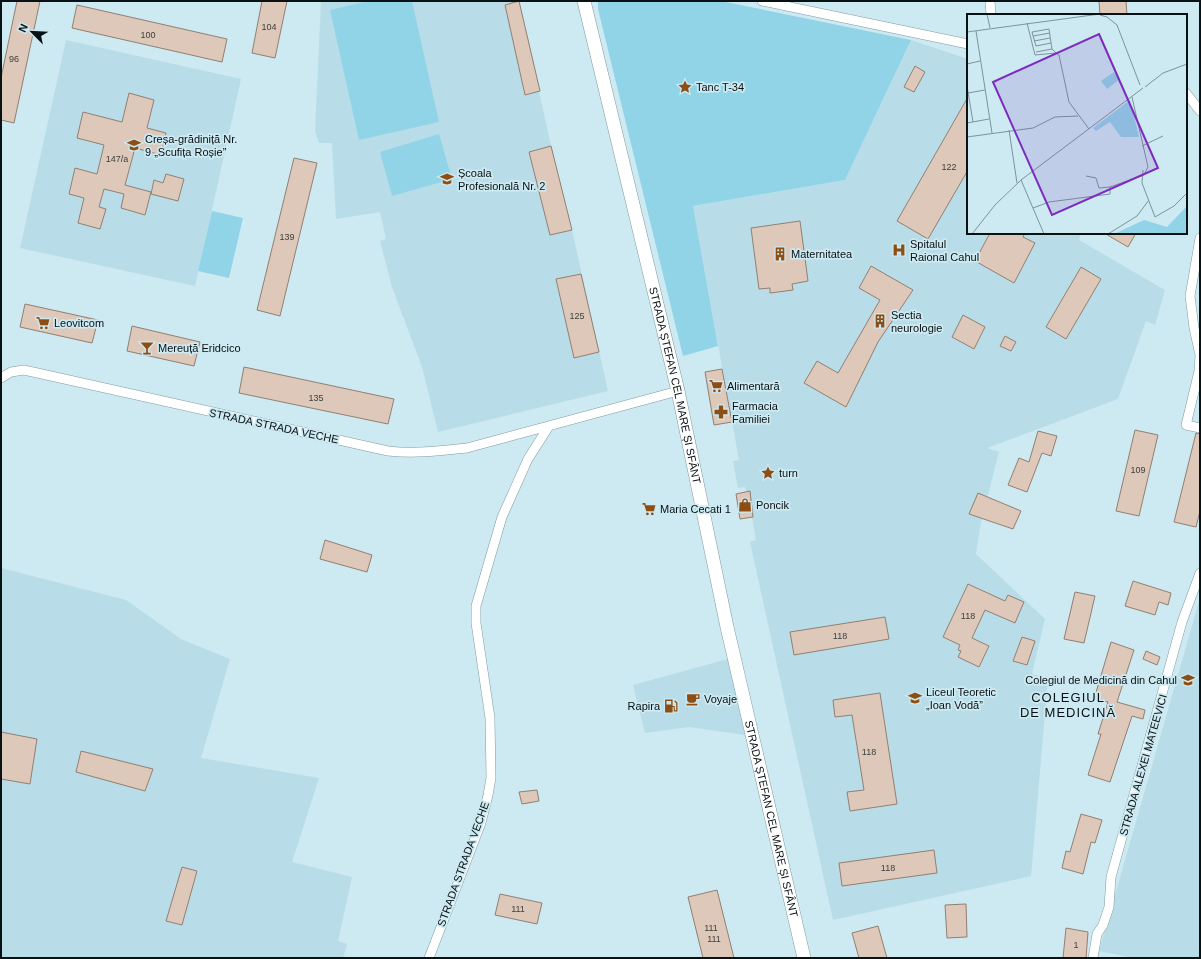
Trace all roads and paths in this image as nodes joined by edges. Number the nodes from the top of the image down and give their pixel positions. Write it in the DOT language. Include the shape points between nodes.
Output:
graph roads {
  1 [pos="584,1"];
  2 [pos="762,1"];
  3 [pos="990,1"];
  4 [pos="991,14"];
  5 [pos="967,44"];
  6 [pos="1187,94"];
  7 [pos="1200,111"];
  8 [pos="1200,238"];
  9 [pos="1,378"];
  10 [pos="678,391"];
  11 [pos="549,426"];
  12 [pos="1200,428"];
  13 [pos="1200,573"];
  14 [pos="429,958"];
  15 [pos="804,958"];
  16 [pos="1092,958"];
  1 -- 10 [label="main road, STRADA ȘTEFAN CEL MARE ȘI SFÂNT"];
  2 -- 5 [label="street"];
  3 -- 4 [label="street"];
  6 -- 7 [label="street"];
  8 -- 12 [label="street" via="1190,296 1200,355 1199,371 1186,425"];
  9 -- 11 [label="street, STRADA STRADA VECHE" via="10,372 24,370 405,453 467,448"];
  10 -- 11 [label="street, STRADA STRADA VECHE"];
  10 -- 15 [label="main road, STRADA ȘTEFAN CEL MARE ȘI SFÂNT" via="727,627"];
  11 -- 14 [label="street, STRADA STRADA VECHE" via="528,459 502,517 476,606 476,623 490,718 489,789 481,823"];
  13 -- 16 [label="street, STRADA ALEXEI MATEEVICI" via="1182,622 1111,877 1109,907 1097,934"];
}
